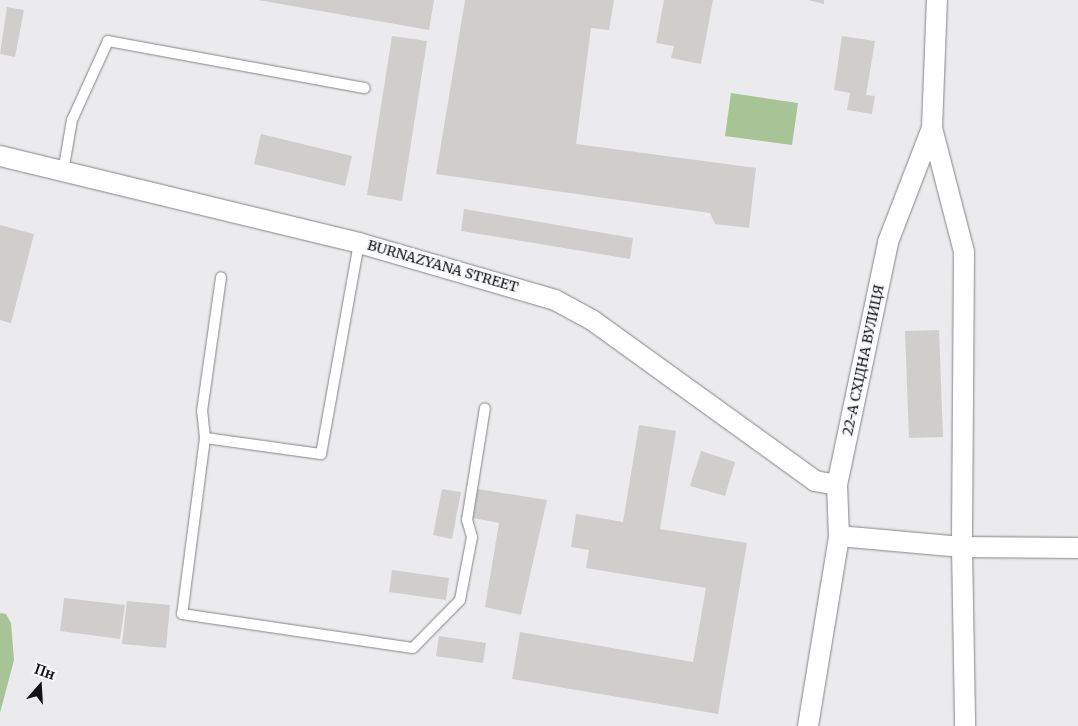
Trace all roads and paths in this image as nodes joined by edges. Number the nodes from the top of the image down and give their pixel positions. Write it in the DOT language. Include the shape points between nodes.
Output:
graph roads {
  1 [pos="937,0"];
  2 [pos="364,88"];
  3 [pos="932,128"];
  4 [pos="0,156"];
  5 [pos="63,172"];
  6 [pos="359,243"];
  7 [pos="221,277"];
  8 [pos="485,408"];
  9 [pos="205,438"];
  10 [pos="837,485"];
  11 [pos="839,536"];
  12 [pos="962,546"];
  13 [pos="1078,548"];
  14 [pos="808,726"];
  15 [pos="965,726"];
  1 -- 3 [label="street, 22-А СХІДНА ВУЛИЦЯ"];
  2 -- 5 [label="lane" via="108,41 72,120"];
  3 -- 10 [label="street, 22-А СХІДНА ВУЛИЦЯ" via="888,242"];
  3 -- 12 [label="street" via="964,252"];
  4 -- 5 [label="street, BURNAZYANA STREET"];
  5 -- 6 [label="street, BURNAZYANA STREET"];
  6 -- 9 [label="lane" via="321,454"];
  6 -- 10 [label="street, BURNAZYANA STREET" via="555,300 592,320 815,480"];
  7 -- 9 [label="lane" via="202,412"];
  8 -- 9 [label="lane" via="467,520 472,538 460,600 413,648 182,614"];
  10 -- 11 [label="street, 22-А СХІДНА ВУЛИЦЯ"];
  11 -- 12 [label="street"];
  11 -- 14 [label="street, 22-А СХІДНА ВУЛИЦЯ"];
  12 -- 13 [label="street"];
  12 -- 15 [label="street"];
}
